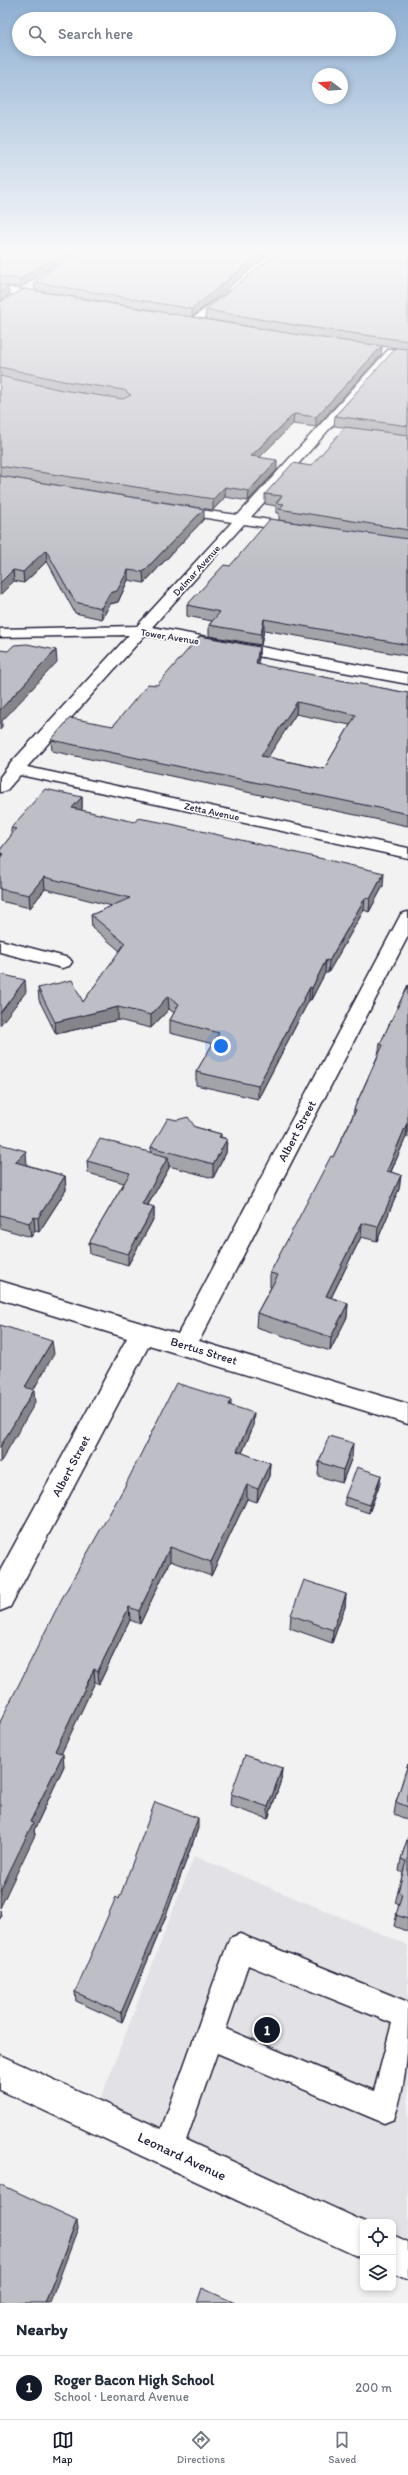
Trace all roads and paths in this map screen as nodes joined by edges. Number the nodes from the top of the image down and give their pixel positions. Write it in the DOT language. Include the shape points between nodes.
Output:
graph roads {
  1 [pos="387,356"];
  2 [pos="323,429"];
  3 [pos="338,431"];
  4 [pos="164,507"];
  5 [pos="242,519"];
  6 [pos="310,530"];
  7 [pos="142,630"];
  8 [pos="0,633"];
  9 [pos="408,679"];
  10 [pos="15,770"];
  11 [pos="0,787"];
  12 [pos="408,853"];
  13 [pos="408,918"];
  14 [pos="0,946"];
  15 [pos="62,962"];
  16 [pos="0,1290"];
  17 [pos="142,1334"];
  18 [pos="185,1344"];
  19 [pos="408,1414"];
  20 [pos="0,1598"];
  21 [pos="209,2036"];
  22 [pos="0,2072"];
  23 [pos="169,2150"];
  24 [pos="360,2239"];
  25 [pos="395,2255"];
  26 [pos="408,2261"];
  1 -- 2 [label="street, Delmar Avenue"];
  2 -- 3 [label="street"];
  2 -- 5 [label="street, Delmar Avenue"];
  4 -- 5 [label="street"];
  5 -- 6 [label="street"];
  5 -- 7 [label="street, Delmar Avenue"];
  7 -- 8 [label="street, Tower Avenue"];
  7 -- 9 [label="street, Tower Avenue"];
  7 -- 10 [label="street, Delmar Avenue"];
  10 -- 11 [label="street, Delmar Avenue"];
  10 -- 12 [label="street, Zetta Avenue"];
  13 -- 18 [label="street, Albert Street"];
  14 -- 15 [label="street"];
  16 -- 17 [label="street, Bertus Street"];
  17 -- 18 [label="street, Bertus Street"];
  17 -- 20 [label="street, Albert Street"];
  18 -- 19 [label="street, Bertus Street"];
  21 -- 21 [label="lane" via="240,1948 408,2016 384,2109"];
  21 -- 23 [label="lane"];
  22 -- 23 [label="street, Leonard Avenue"];
  23 -- 24 [label="street, Leonard Avenue"];
  25 -- 26 [label="street"];
}
